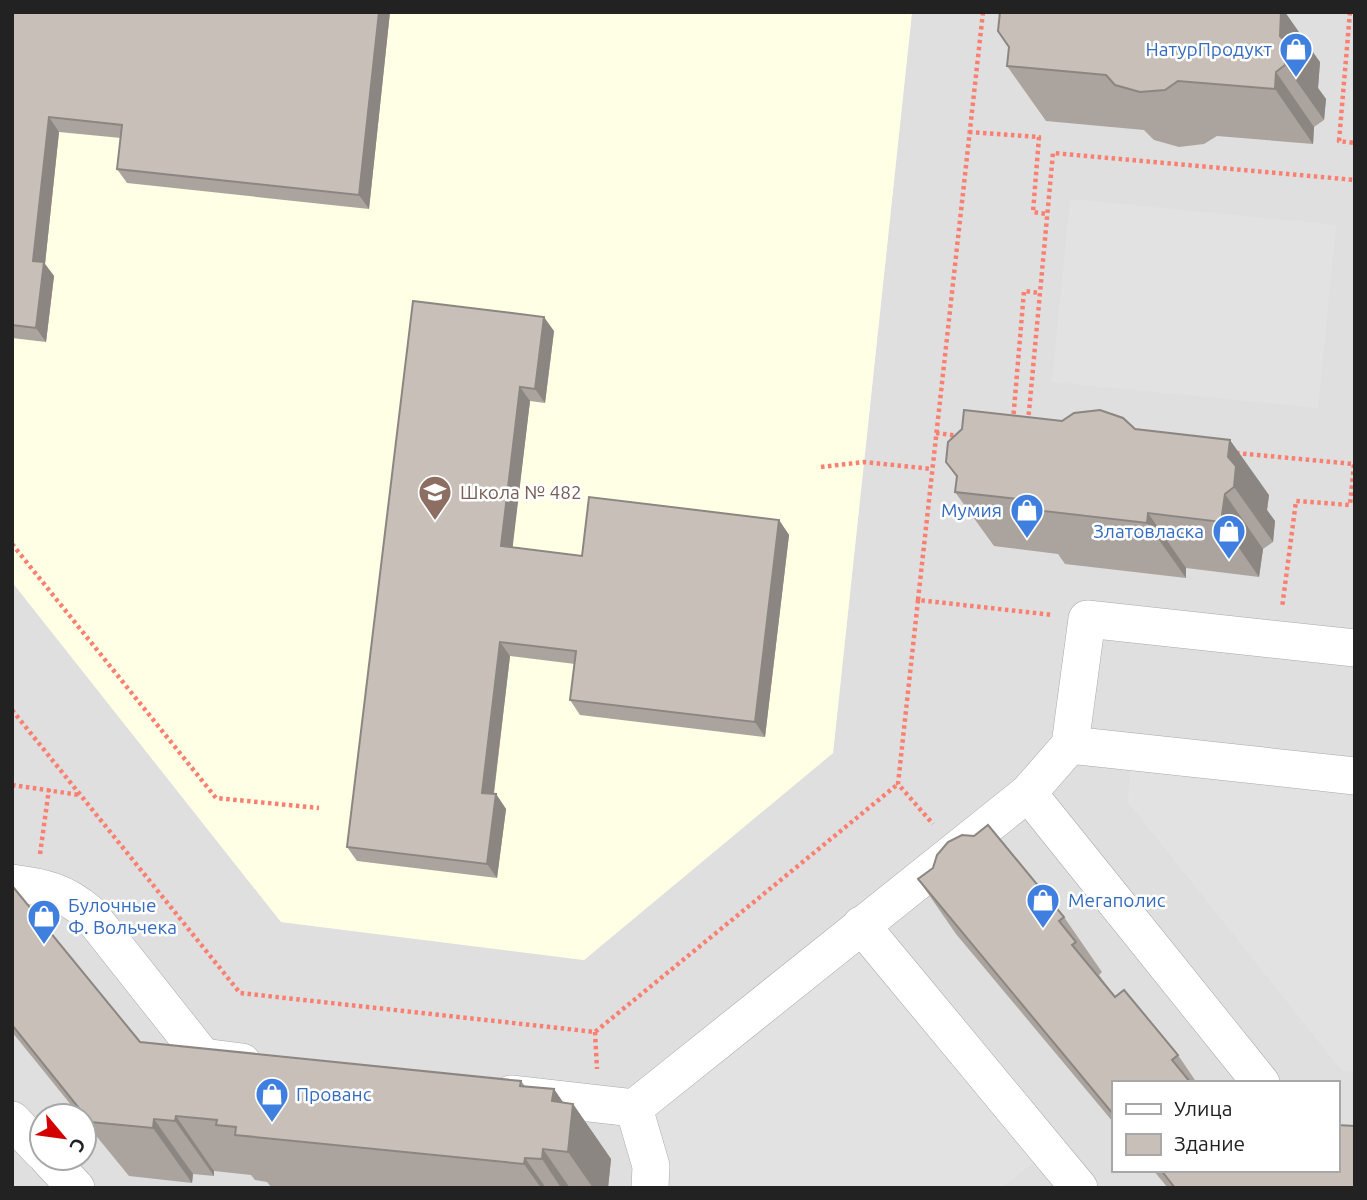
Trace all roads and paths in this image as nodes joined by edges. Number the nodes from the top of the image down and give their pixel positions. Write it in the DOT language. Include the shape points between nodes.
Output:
graph roads {
  1 [pos="983,12"];
  2 [pos="1350,12"];
  3 [pos="970,132"];
  4 [pos="1355,143"];
  5 [pos="1355,180"];
  6 [pos="1047,214"];
  7 [pos="1040,293"];
  8 [pos="1012,428"];
  9 [pos="936,433"];
  10 [pos="1027,434"];
  11 [pos="974,437"];
  12 [pos="1231,453"];
  13 [pos="821,467"];
  14 [pos="932,469"];
  15 [pos="12,544"];
  16 [pos="918,600"];
  17 [pos="1087,619"];
  18 [pos="1278,640"];
  19 [pos="1355,648"];
  20 [pos="12,710"];
  21 [pos="15,717"];
  22 [pos="1070,745"];
  23 [pos="1355,776"];
  24 [pos="898,784"];
  25 [pos="12,785"];
  26 [pos="49,789"];
  27 [pos="1028,793"];
  28 [pos="81,795"];
  29 [pos="318,808"];
  30 [pos="956,850"];
  31 [pos="24,884"];
  32 [pos="860,925"];
  33 [pos="282,1067"];
  34 [pos="1259,1081"];
  35 [pos="479,1090"];
  36 [pos="634,1108"];
  37 [pos="12,1120"];
  38 [pos="28,1137"];
  39 [pos="61,1172"];
  40 [pos="76,1188"];
  41 [pos="650,1188"];
  42 [pos="1079,1188"];
  1 -- 3 [label="path"];
  2 -- 4 [label="path" via="1339,141"];
  3 -- 6 [label="path" via="1039,137 1033,212"];
  3 -- 9 [label="path"];
  5 -- 6 [label="path" via="1053,153"];
  6 -- 7 [label="path"];
  7 -- 8 [label="path" via="1024,291"];
  7 -- 10 [label="path"];
  9 -- 11 [label="path"];
  9 -- 14 [label="path"];
  12 -- 18 [label="path" via="1354,464 1350,505 1296,501"];
  13 -- 14 [label="path" via="864,462"];
  14 -- 16 [label="path"];
  15 -- 29 [label="path" via="216,798"];
  16 -- 17 [label="path"];
  16 -- 24 [label="path"];
  17 -- 18 [label="lane"];
  17 -- 22 [label="lane"];
  18 -- 19 [label="lane"];
  20 -- 21 [label="path"];
  21 -- 28 [label="path"];
  22 -- 23 [label="lane"];
  22 -- 27 [label="lane"];
  24 -- 28 [label="path" via="595,1032 240,993"];
  24 -- 30 [label="path"];
  25 -- 26 [label="path"];
  26 -- 28 [label="path"];
  26 -- 31 [label="path"];
  27 -- 30 [label="lane"];
  27 -- 34 [label="lane"];
  30 -- 32 [label="lane"];
  31 -- 33 [label="lane" via="68,896 89,913 203,1057"];
  32 -- 36 [label="lane"];
  32 -- 42 [label="lane"];
  35 -- 36 [label="lane"];
  36 -- 41 [label="lane" via="651,1166"];
  37 -- 38 [label="lane"];
  39 -- 40 [label="lane"];
}
